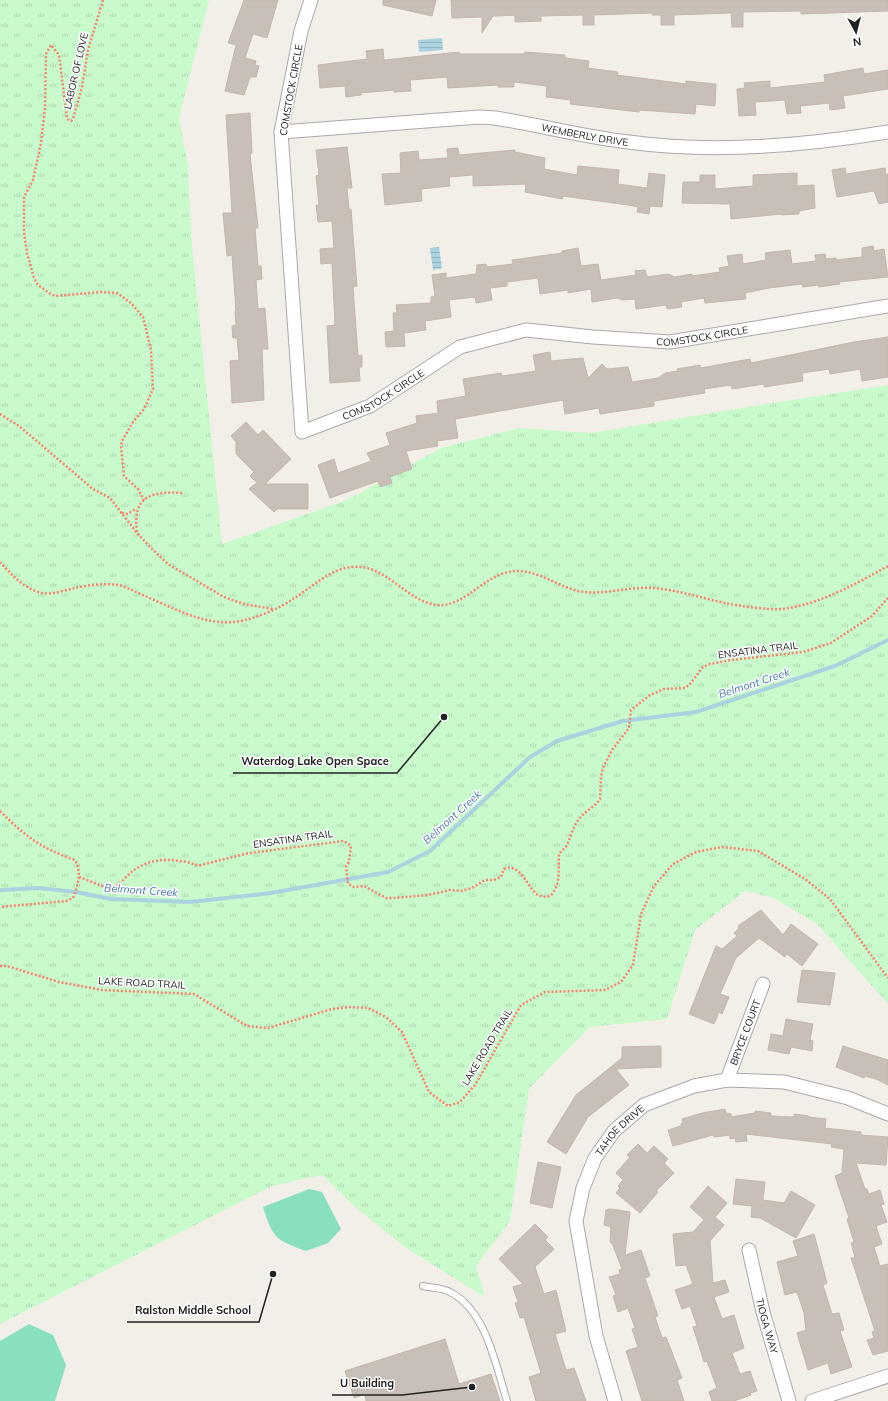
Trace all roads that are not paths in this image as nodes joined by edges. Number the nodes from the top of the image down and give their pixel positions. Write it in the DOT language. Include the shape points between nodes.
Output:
graph roads {
  1 [pos="311,0"];
  2 [pos="281,132"];
  3 [pos="888,132"];
  4 [pos="888,306"];
  5 [pos="763,984"];
  6 [pos="727,1080"];
  7 [pos="888,1114"];
  8 [pos="749,1250"];
  9 [pos="423,1286"];
  10 [pos="888,1376"];
  11 [pos="507,1401"];
  12 [pos="615,1401"];
  13 [pos="789,1401"];
  14 [pos="812,1401"];
  1 -- 2 [label="street, COMSTOCK CIRCLE" via="301,31"];
  2 -- 3 [label="street, WEMBERLY DRIVE" via="479,117 630,143 682,146 796,144"];
  2 -- 4 [label="street, COMSTOCK CIRCLE" via="302,432 370,406 460,347 526,330 670,342"];
  5 -- 6 [label="street, BRYCE COURT"];
  6 -- 7 [label="street, TAHOE DRIVE" via="784,1082 848,1098"];
  6 -- 12 [label="street, TAHOE DRIVE" via="694,1086 644,1105 614,1131 595,1158 583,1188 576,1221 596,1336"];
  8 -- 13 [label="street, TIOGA WAY" via="763,1312"];
  9 -- 11 [label="lane" via="450,1292 468,1306 479,1320"];
  10 -- 14 [label="street"];
}
